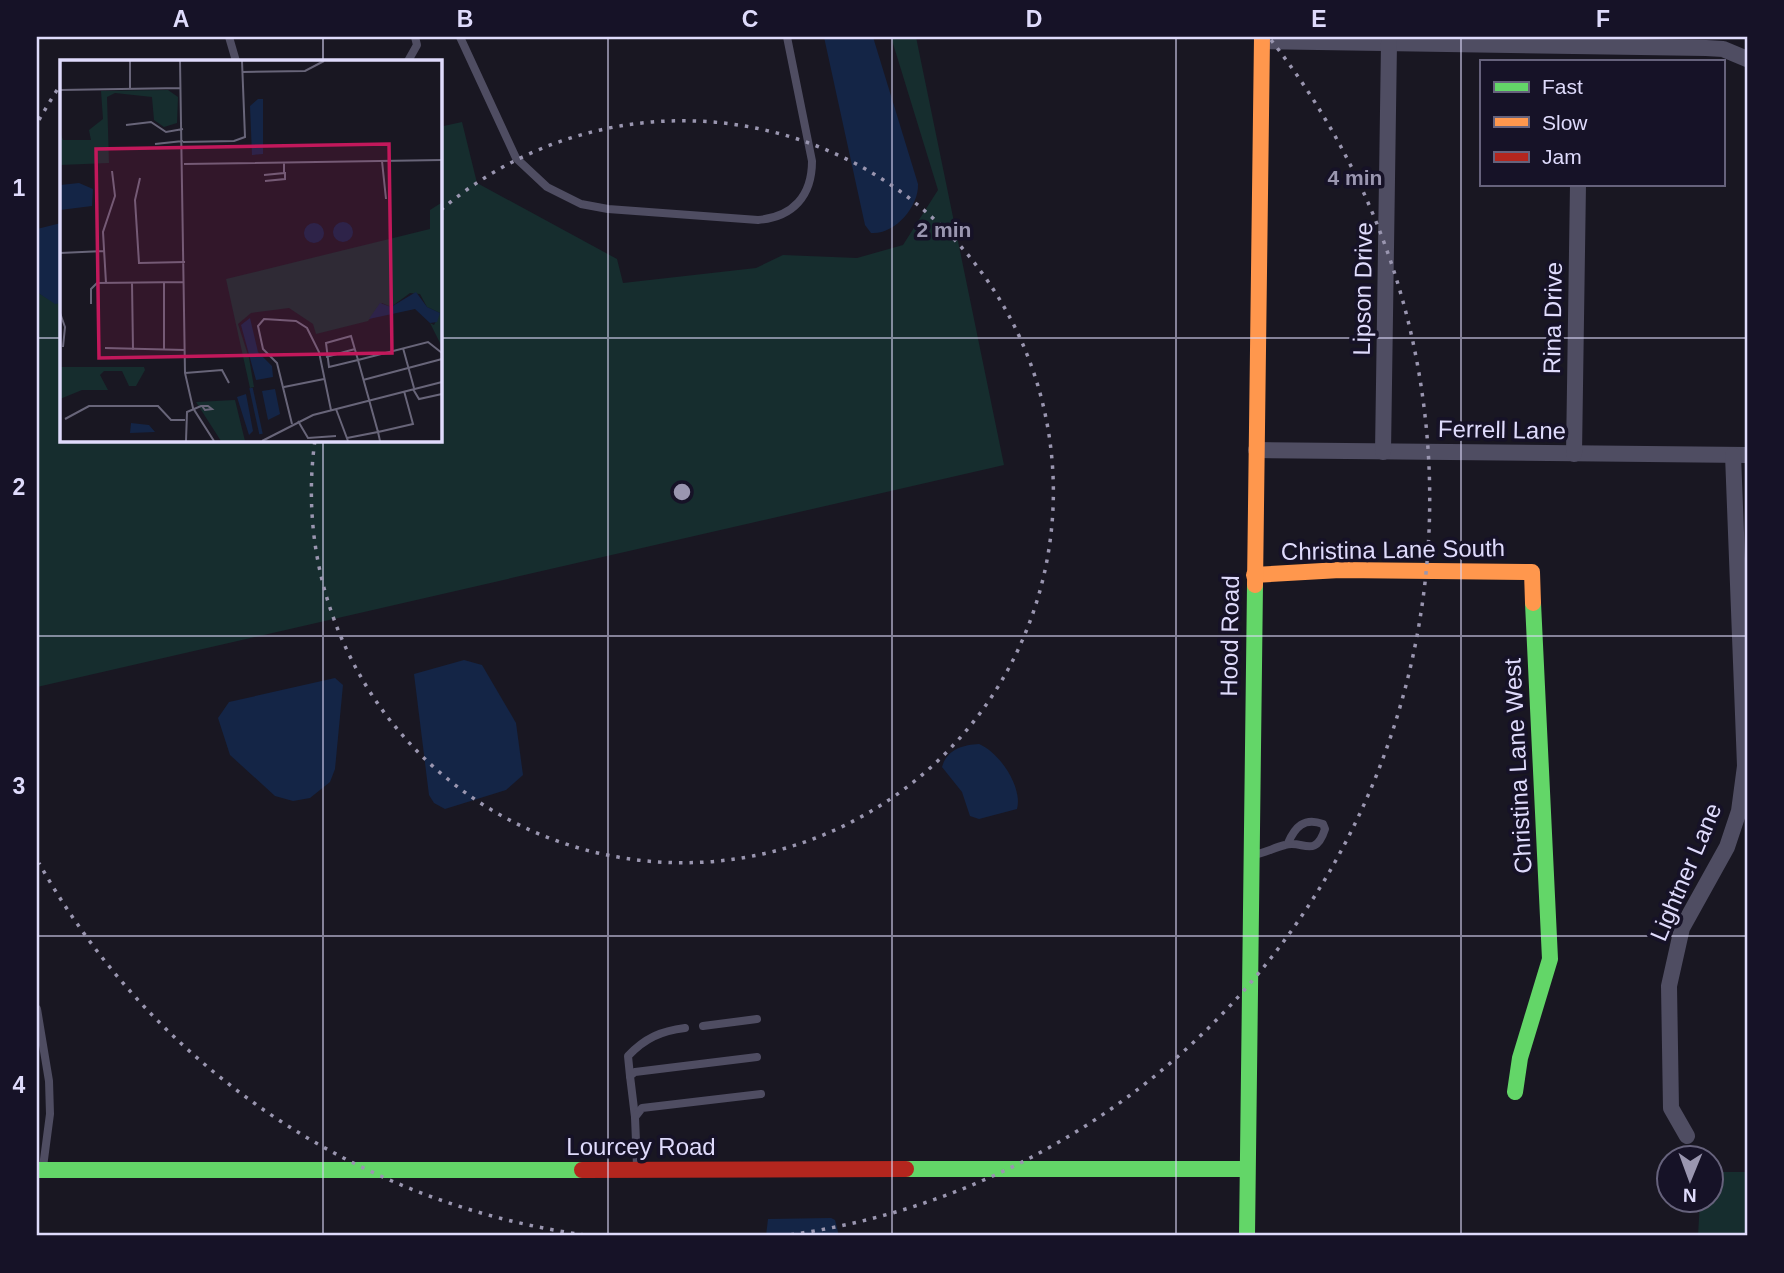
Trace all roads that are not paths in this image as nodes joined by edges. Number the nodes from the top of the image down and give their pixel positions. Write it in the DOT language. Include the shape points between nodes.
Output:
graph roads {
  1 [pos="229,37"];
  2 [pos="415,37"];
  3 [pos="460,37"];
  4 [pos="787,37"];
  5 [pos="1262,39"];
  6 [pos="1389,43"];
  7 [pos="1579,54"];
  8 [pos="1747,59"];
  9 [pos="236,60"];
  10 [pos="409,60"];
  11 [pos="1578,186"];
  12 [pos="1256,450"];
  13 [pos="1383,452"];
  14 [pos="1574,454"];
  15 [pos="1740,455"];
  16 [pos="1532,572"];
  17 [pos="1254,575"];
  18 [pos="1744,648"];
  19 [pos="1288,843"];
  20 [pos="1250,856"];
  21 [pos="37,1009"];
  22 [pos="757,1019"];
  23 [pos="704,1026"];
  24 [pos="685,1028"];
  25 [pos="757,1057"];
  26 [pos="630,1076"];
  27 [pos="1515,1091"];
  28 [pos="761,1094"];
  29 [pos="635,1116"];
  30 [pos="1687,1136"];
  31 [pos="637,1169"];
  32 [pos="1246,1169"];
  33 [pos="40,1170"];
  34 [pos="1247,1236"];
  1 -- 9 [label="lane"];
  2 -- 10 [label="lane" via="417,44"];
  3 -- 4 [label="lane" via="516,158 547,187 581,204 608,209 758,220 775,219 790,211 808,190 812,176"];
  5 -- 6 [label="street"];
  5 -- 12 [label="street, Hood Road"];
  6 -- 7 [label="street"];
  6 -- 13 [label="street, Lipson Drive"];
  7 -- 8 [label="street" via="1706,48"];
  11 -- 14 [label="street, Rina Drive"];
  12 -- 13 [label="street, Ferrell Lane"];
  12 -- 17 [label="street, Hood Road"];
  13 -- 14 [label="street, Ferrell Lane"];
  14 -- 15 [label="street, Ferrell Lane"];
  15 -- 18 [label="street, Lightner Lane"];
  16 -- 17 [label="street, Christina Lane South" via="1340,570"];
  16 -- 27 [label="street, Christina Lane West" via="1550,959 1541,1000 1521,1052"];
  17 -- 20 [label="street, Hood Road"];
  18 -- 30 [label="street, Lightner Lane" via="1745,766 1739,811 1727,847 1682,928 1668,986 1671,1108"];
  19 -- 19 [label="lane" via="1317,844 1323,824 1313,820 1302,823"];
  19 -- 20 [label="lane"];
  20 -- 32 [label="street, Hood Road"];
  21 -- 33 [label="lane" via="50,1081 50,1114"];
  22 -- 23 [label="lane"];
  24 -- 26 [label="lane" via="643,1041 628,1056"];
  25 -- 26 [label="lane"];
  26 -- 29 [label="lane"];
  28 -- 29 [label="lane" via="642,1108"];
  29 -- 31 [label="lane"];
  31 -- 32 [label="street, Lourcey Road"];
  31 -- 33 [label="street, Lourcey Road"];
  32 -- 34 [label="street, Hood Road"];
}
